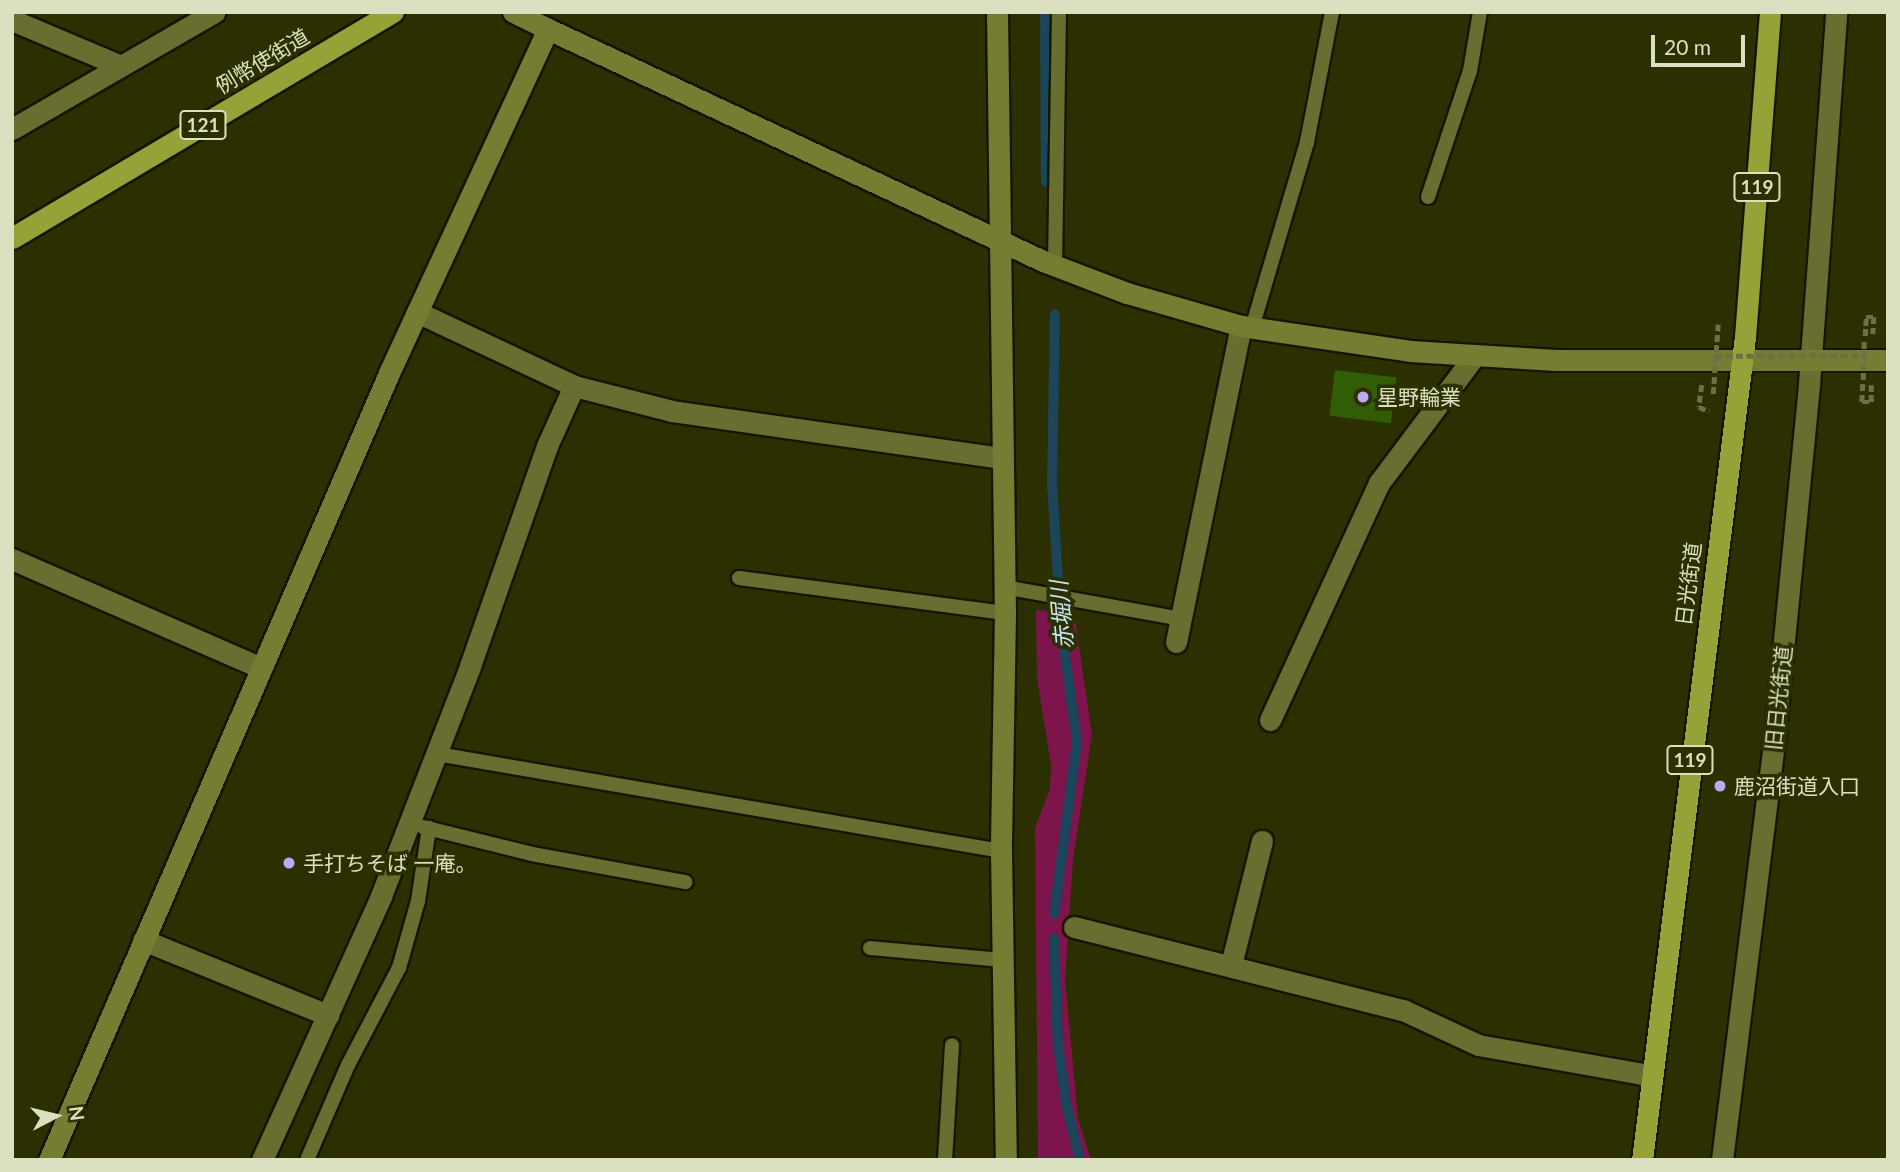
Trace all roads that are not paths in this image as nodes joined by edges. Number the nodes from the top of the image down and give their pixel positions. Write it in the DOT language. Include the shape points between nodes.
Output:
graph roads {
  1 [pos="215,12"];
  2 [pos="393,12"];
  3 [pos="513,12"];
  4 [pos="997,12"];
  5 [pos="1059,12"];
  6 [pos="1332,12"];
  7 [pos="1480,12"];
  8 [pos="1770,12"];
  9 [pos="1836,12"];
  10 [pos="12,20"];
  11 [pos="548,29"];
  12 [pos="121,66"];
  13 [pos="12,129"];
  14 [pos="1428,197"];
  15 [pos="12,238"];
  16 [pos="1002,242"];
  17 [pos="1055,266"];
  18 [pos="417,312"];
  19 [pos="1247,327"];
  20 [pos="1475,355"];
  21 [pos="1811,360"];
  22 [pos="1888,360"];
  23 [pos="1741,361"];
  24 [pos="574,386"];
  25 [pos="1003,458"];
  26 [pos="12,559"];
  27 [pos="739,578"];
  28 [pos="1004,587"];
  29 [pos="1005,613"];
  30 [pos="1181,619"];
  31 [pos="1176,642"];
  32 [pos="261,668"];
  33 [pos="1270,720"];
  34 [pos="436,754"];
  35 [pos="419,826"];
  36 [pos="1262,841"];
  37 [pos="1001,851"];
  38 [pos="685,882"];
  39 [pos="1074,927"];
  40 [pos="143,940"];
  41 [pos="870,948"];
  42 [pos="1003,960"];
  43 [pos="1231,965"];
  44 [pos="328,1014"];
  45 [pos="952,1045"];
  46 [pos="1649,1075"];
  47 [pos="49,1160"];
  48 [pos="262,1160"];
  49 [pos="307,1160"];
  50 [pos="945,1160"];
  51 [pos="1006,1160"];
  52 [pos="1642,1160"];
  53 [pos="1722,1160"];
  1 -- 12 [label="street"];
  2 -- 15 [label="highway, 例幣使街道 / 121"];
  3 -- 11 [label="street"];
  4 -- 16 [label="street"];
  5 -- 17 [label="lane"];
  6 -- 19 [label="lane" via="1307,142"];
  7 -- 14 [label="lane" via="1470,71"];
  8 -- 23 [label="highway, 日光街道 / 119"];
  9 -- 21 [label="street, 旧日光街道"];
  10 -- 12 [label="street"];
  11 -- 16 [label="street"];
  11 -- 18 [label="street"];
  12 -- 13 [label="street"];
  16 -- 17 [label="street"];
  16 -- 25 [label="street"];
  17 -- 19 [label="street" via="1127,293"];
  18 -- 24 [label="street"];
  18 -- 32 [label="street"];
  19 -- 20 [label="street" via="1410,351"];
  19 -- 30 [label="street"];
  20 -- 23 [label="street"];
  20 -- 33 [label="street" via="1378,482"];
  21 -- 22 [label="street"];
  21 -- 23 [label="street"];
  21 -- 53 [label="street, 旧日光街道" via="1775,732"];
  23 -- 46 [label="highway, 日光街道 / 119"];
  24 -- 25 [label="street" via="672,411"];
  24 -- 34 [label="street" via="547,446"];
  25 -- 28 [label="street"];
  26 -- 32 [label="street"];
  27 -- 29 [label="lane"];
  28 -- 29 [label="street"];
  28 -- 30 [label="lane"];
  29 -- 37 [label="street"];
  30 -- 31 [label="street"];
  32 -- 40 [label="street"];
  34 -- 35 [label="street"];
  34 -- 37 [label="lane"];
  35 -- 38 [label="lane" via="532,854"];
  35 -- 44 [label="street"];
  35 -- 49 [label="lane" via="418,901 399,968 348,1065"];
  36 -- 43 [label="street"];
  37 -- 42 [label="street"];
  39 -- 43 [label="street"];
  40 -- 44 [label="street"];
  40 -- 47 [label="street"];
  41 -- 42 [label="lane"];
  42 -- 51 [label="street"];
  43 -- 46 [label="street" via="1403,1010 1478,1045"];
  44 -- 48 [label="street"];
  45 -- 50 [label="lane"];
  46 -- 52 [label="highway, 日光街道 / 119"];
}
